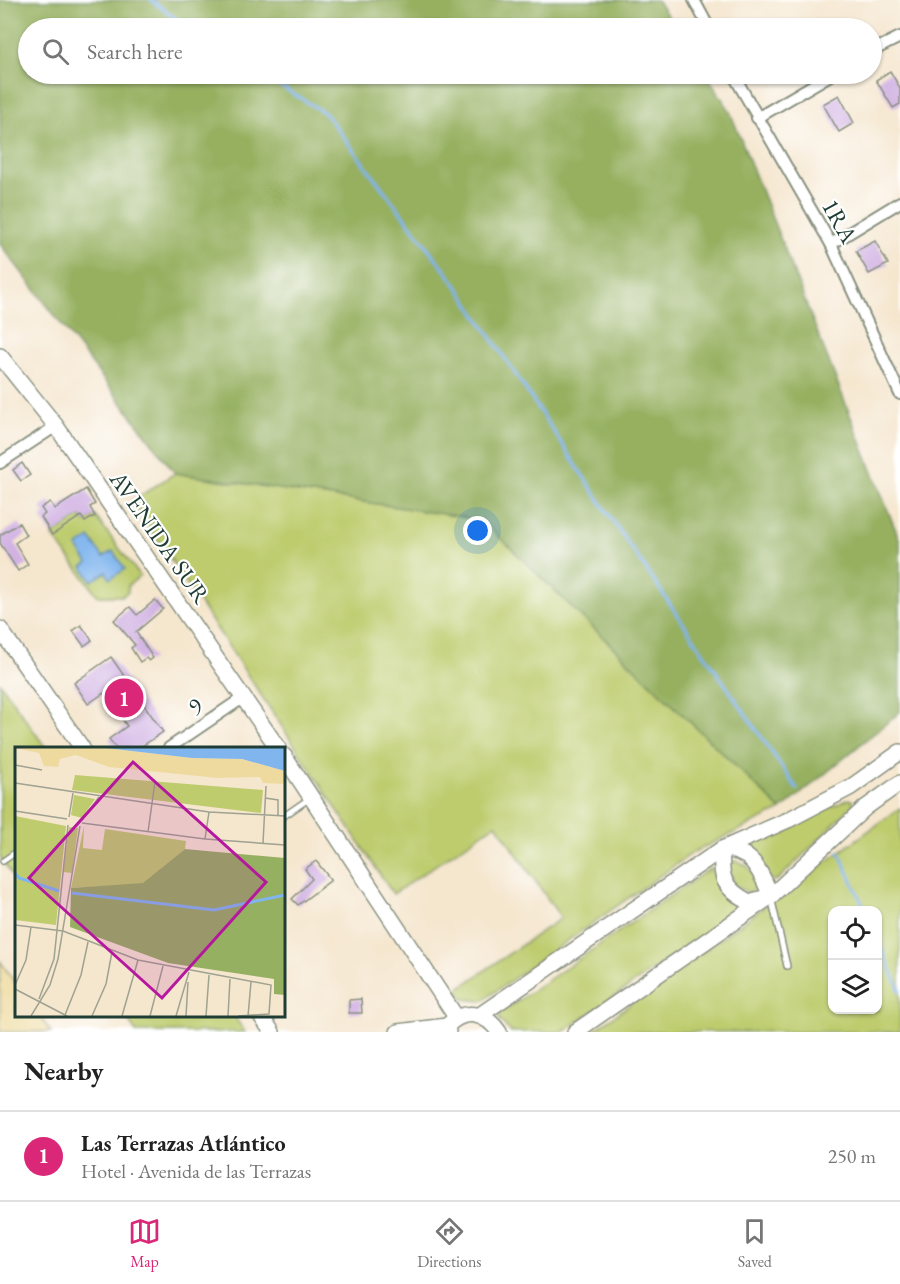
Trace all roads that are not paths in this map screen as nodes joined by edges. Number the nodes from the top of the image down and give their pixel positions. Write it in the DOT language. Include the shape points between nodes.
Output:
graph roads {
  1 [pos="694,0"];
  2 [pos="704,18"];
  3 [pos="900,37"];
  4 [pos="882,46"];
  5 [pos="738,84"];
  6 [pos="815,84"];
  7 [pos="757,118"];
  8 [pos="900,202"];
  9 [pos="831,244"];
  10 [pos="0,356"];
  11 [pos="899,390"];
  12 [pos="56,426"];
  13 [pos="0,464"];
  14 [pos="0,629"];
  15 [pos="244,697"];
  16 [pos="81,747"];
  17 [pos="170,747"];
  18 [pos="277,747"];
  19 [pos="900,752"];
  20 [pos="285,758"];
  21 [pos="900,783"];
  22 [pos="311,798"];
  23 [pos="285,815"];
  24 [pos="722,849"];
  25 [pos="15,853"];
  26 [pos="3,861"];
  27 [pos="771,896"];
  28 [pos="787,966"];
  29 [pos="480,1015"];
  30 [pos="262,1017"];
  31 [pos="450,1025"];
  32 [pos="272,1032"];
  33 [pos="398,1032"];
  34 [pos="499,1032"];
  35 [pos="574,1032"];
  1 -- 2 [label="street"];
  3 -- 4 [label="street"];
  5 -- 7 [label="street, 1RA"];
  6 -- 7 [label="street"];
  7 -- 9 [label="street, 1RA"];
  8 -- 9 [label="street"];
  9 -- 11 [label="street, 1RA"];
  10 -- 12 [label="main road, AVENIDA SUR"];
  12 -- 13 [label="street"];
  12 -- 15 [label="main road, AVENIDA SUR"];
  14 -- 16 [label="main road"];
  15 -- 17 [label="street, 9"];
  15 -- 18 [label="main road, AVENIDA SUR"];
  19 -- 24 [label="main road" via="851,787"];
  20 -- 22 [label="main road"];
  21 -- 27 [label="main road" via="865,808"];
  22 -- 23 [label="lane"];
  22 -- 31 [label="main road"];
  24 -- 27 [label="main road" via="736,849 758,867"];
  24 -- 27 [label="main road" via="723,880 732,893 749,902"];
  24 -- 29 [label="main road"];
  25 -- 26 [label="lane"];
  27 -- 28 [label="lane"];
  27 -- 35 [label="main road"];
  29 -- 31 [label="main road" via="469,1013"];
  29 -- 34 [label="main road"];
  30 -- 32 [label="main road"];
  31 -- 33 [label="main road"];
}
